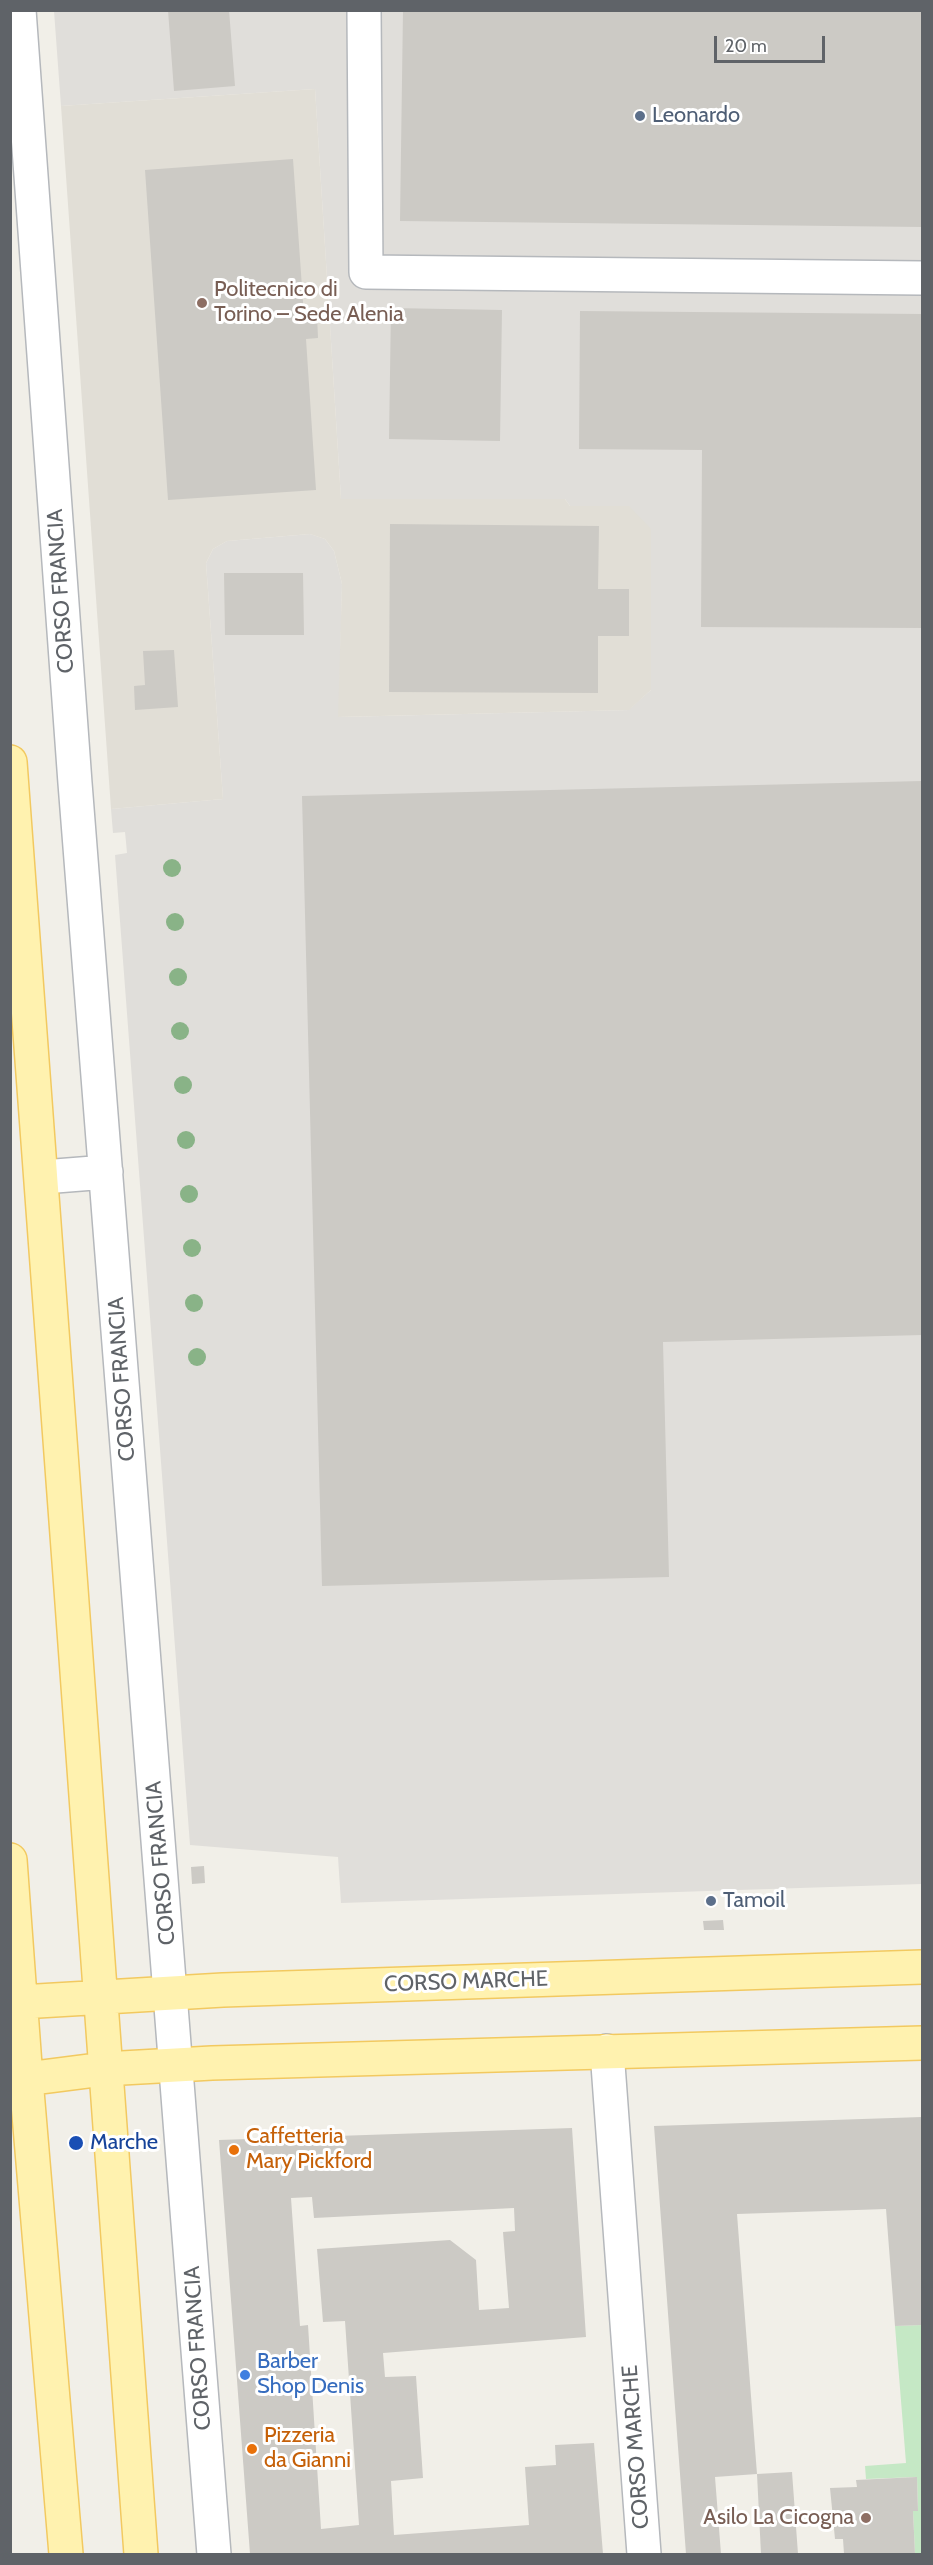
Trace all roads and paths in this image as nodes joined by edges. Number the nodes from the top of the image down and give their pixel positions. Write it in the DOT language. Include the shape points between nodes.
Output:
graph roads {
  1 [pos="19,10"];
  2 [pos="364,10"];
  3 [pos="922,278"];
  4 [pos="10,762"];
  5 [pos="106,1172"];
  6 [pos="43,1177"];
  7 [pos="10,1860"];
  8 [pos="922,1967"];
  9 [pos="171,1992"];
  10 [pos="99,1995"];
  11 [pos="16,2002"];
  12 [pos="922,2043"];
  13 [pos="607,2052"];
  14 [pos="176,2065"];
  15 [pos="104,2069"];
  16 [pos="18,2081"];
  17 [pos="66,2554"];
  18 [pos="141,2554"];
  19 [pos="214,2554"];
  20 [pos="644,2554"];
  1 -- 5 [label="street, CORSO FRANCIA"];
  2 -- 3 [label="street" via="366,272"];
  4 -- 6 [label="main road"];
  5 -- 6 [label="street"];
  5 -- 9 [label="street, CORSO FRANCIA"];
  6 -- 10 [label="main road"];
  7 -- 11 [label="main road"];
  8 -- 9 [label="main road, CORSO MARCHE"];
  9 -- 10 [label="main road, CORSO MARCHE"];
  9 -- 14 [label="street, CORSO FRANCIA"];
  10 -- 11 [label="main road, CORSO MARCHE"];
  10 -- 15 [label="main road"];
  11 -- 16 [label="main road"];
  12 -- 13 [label="main road"];
  13 -- 14 [label="main road"];
  13 -- 20 [label="street, CORSO MARCHE"];
  14 -- 15 [label="main road"];
  14 -- 19 [label="street, CORSO FRANCIA"];
  15 -- 16 [label="main road"];
  15 -- 18 [label="main road"];
  16 -- 17 [label="main road"];
}
